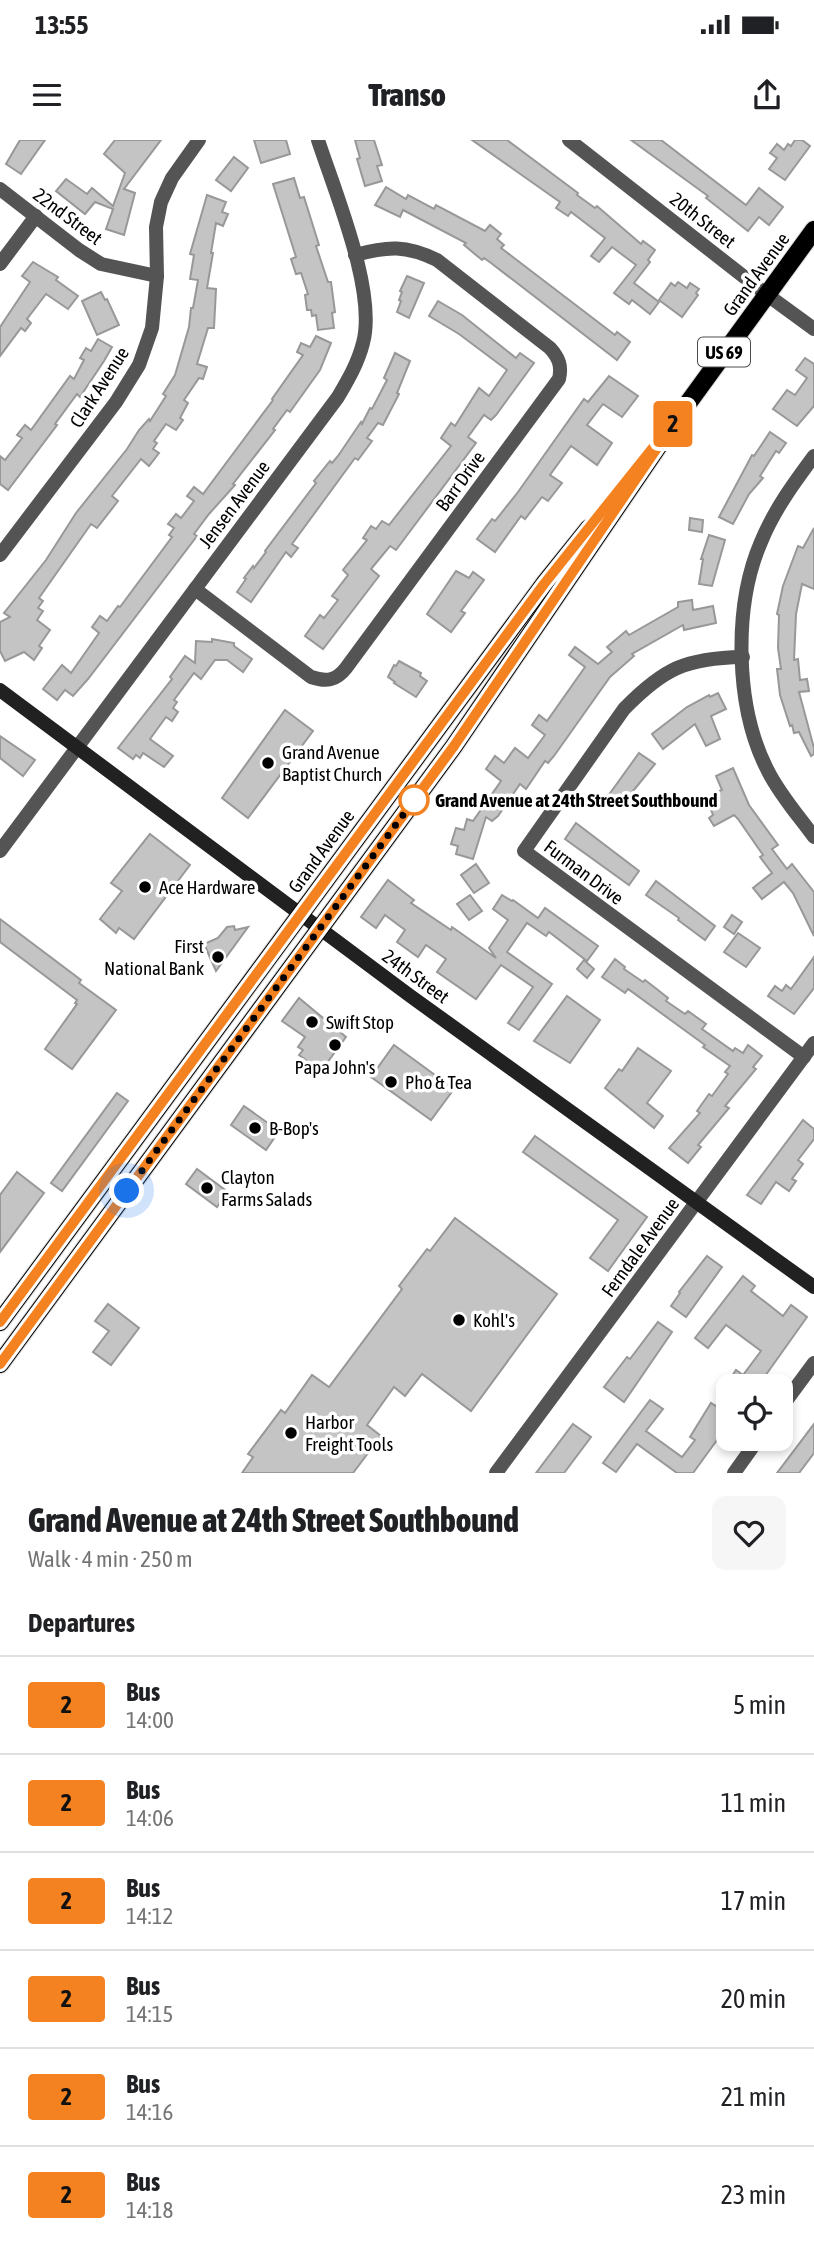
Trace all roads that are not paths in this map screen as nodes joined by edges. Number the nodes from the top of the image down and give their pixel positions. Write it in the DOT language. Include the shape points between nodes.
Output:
graph roads {
  1 [pos="200,140"];
  2 [pos="318,140"];
  3 [pos="569,140"];
  4 [pos="0,189"];
  5 [pos="36,216"];
  6 [pos="814,230"];
  7 [pos="355,255"];
  8 [pos="0,264"];
  9 [pos="157,276"];
  10 [pos="766,294"];
  11 [pos="814,329"];
  12 [pos="683,410"];
  13 [pos="814,456"];
  14 [pos="0,555"];
  15 [pos="195,589"];
  16 [pos="743,657"];
  17 [pos="0,690"];
  18 [pos="77,748"];
  19 [pos="814,836"];
  20 [pos="0,851"];
  21 [pos="300,915"];
  22 [pos="319,929"];
  23 [pos="814,1043"];
  24 [pos="804,1056"];
  25 [pos="696,1202"];
  26 [pos="814,1287"];
  27 [pos="0,1322"];
  28 [pos="814,1363"];
  29 [pos="0,1364"];
  30 [pos="793,1391"];
  31 [pos="750,1451"];
  32 [pos="496,1473"];
  33 [pos="734,1473"];
  1 -- 9 [label="street, Clark Avenue" via="161,202 156,227"];
  2 -- 7 [label="street, Jensen Avenue"];
  3 -- 10 [label="street, 20th Street"];
  4 -- 5 [label="street, 22nd Street"];
  5 -- 8 [label="street"];
  5 -- 9 [label="street, 22nd Street" via="101,264"];
  6 -- 10 [label="main road, Grand Avenue / US 69"];
  7 -- 15 [label="street, Jensen Avenue" via="366,316 356,365 338,397"];
  7 -- 15 [label="street, Barr Drive" via="400,247 437,260 550,348 558,357 559,379 333,680 311,677"];
  9 -- 14 [label="street, Clark Avenue" via="152,328 129,383"];
  10 -- 11 [label="street, 20th Street"];
  10 -- 12 [label="main road, Grand Avenue / US 69"];
  12 -- 21 [label="main road, Grand Avenue / US 69" via="544,584"];
  12 -- 22 [label="main road, Grand Avenue / US 69" via="454,746"];
  13 -- 16 [label="street" via="782,499 756,554 744,611"];
  15 -- 18 [label="street, Jensen Avenue"];
  16 -- 19 [label="street" via="745,699 757,748 781,793"];
  16 -- 24 [label="street, Furman Drive" via="691,662 663,673 642,691 624,709 524,851"];
  17 -- 18 [label="main road, 24th Street"];
  18 -- 20 [label="street, Jensen Avenue"];
  18 -- 21 [label="main road, 24th Street"];
  21 -- 22 [label="main road, 24th Street"];
  21 -- 27 [label="main road, Grand Avenue / US 69"];
  22 -- 25 [label="main road, 24th Street"];
  22 -- 29 [label="main road, Grand Avenue / US 69"];
  23 -- 24 [label="street, Ferndale Avenue"];
  24 -- 25 [label="street, Ferndale Avenue"];
  25 -- 26 [label="main road, 24th Street"];
  25 -- 32 [label="street, Ferndale Avenue"];
  28 -- 30 [label="street"];
  31 -- 33 [label="street"];
}
